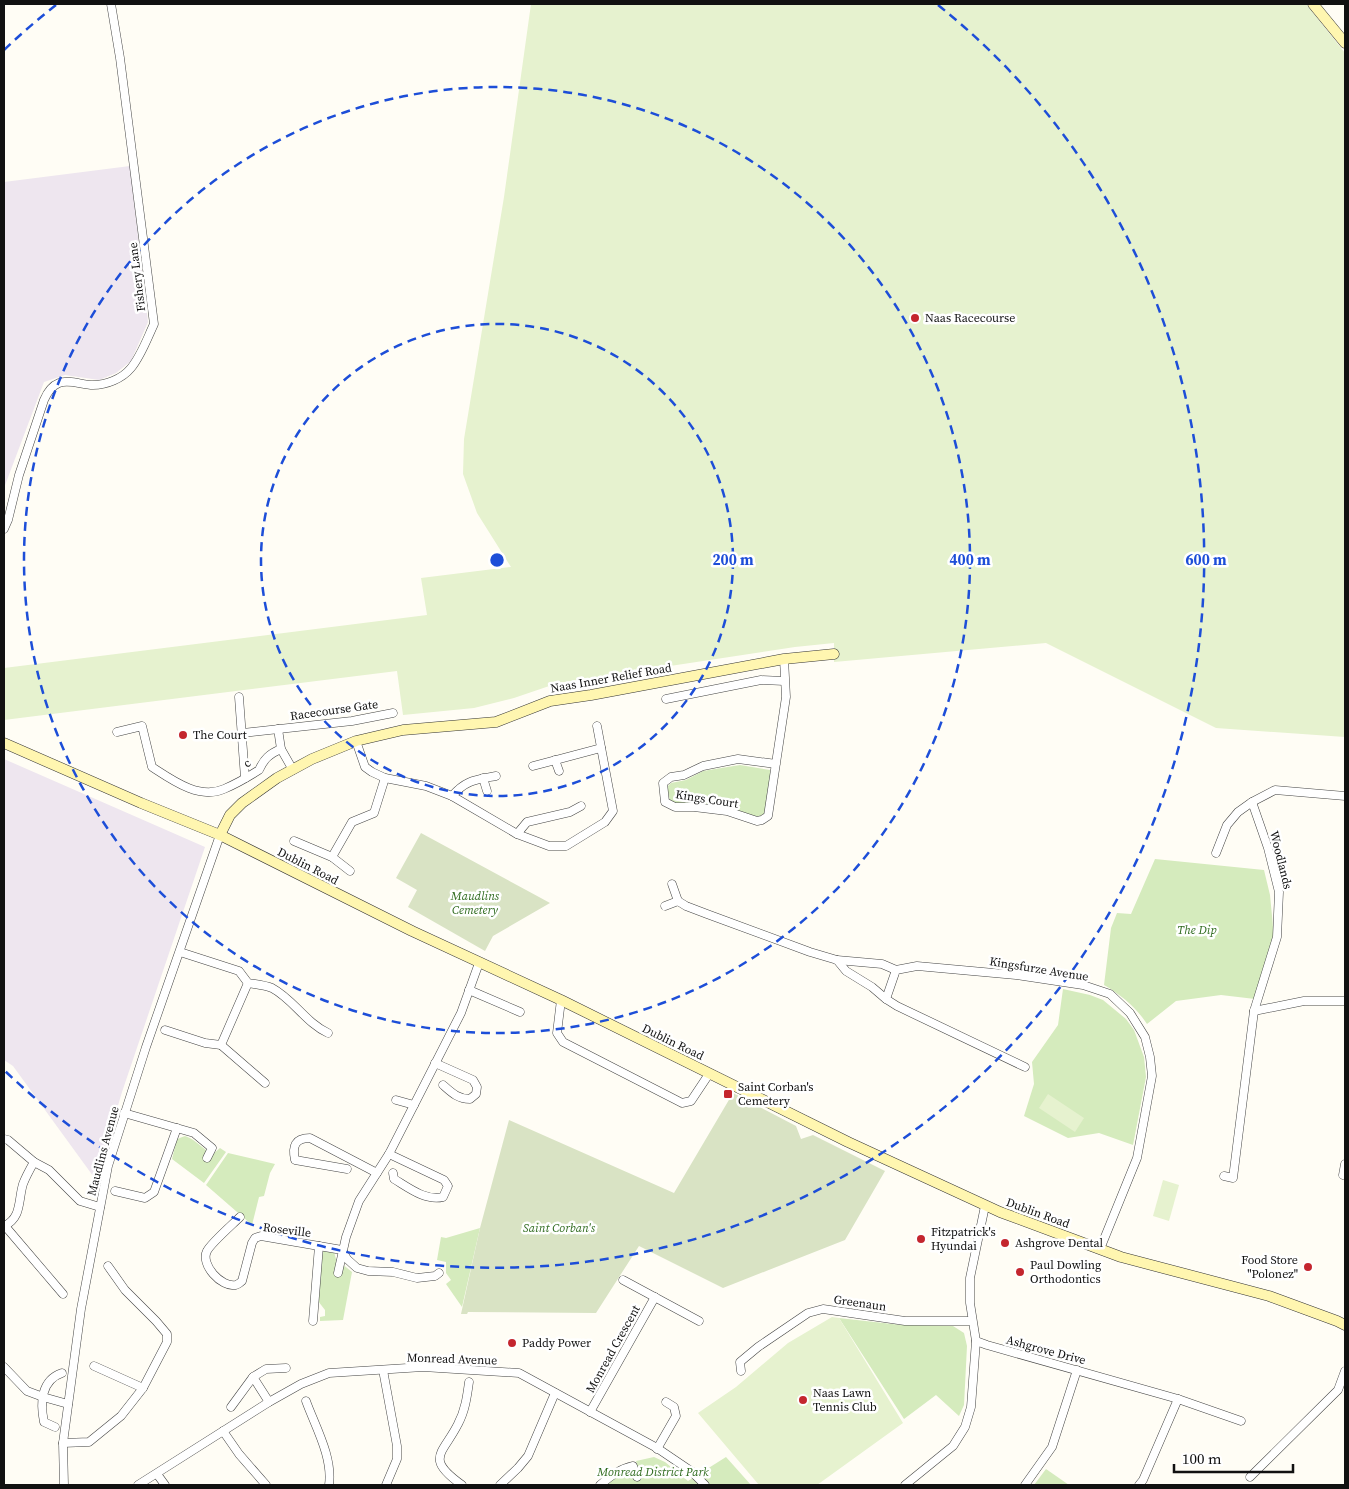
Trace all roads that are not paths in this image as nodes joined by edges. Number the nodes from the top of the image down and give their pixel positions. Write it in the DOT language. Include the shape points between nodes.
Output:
graph roads {
  1 [pos="111,4"];
  2 [pos="1313,4"];
  3 [pos="1345,43"];
  4 [pos="4,529"];
  5 [pos="834,654"];
  6 [pos="784,659"];
  7 [pos="784,681"];
  8 [pos="239,697"];
  9 [pos="666,700"];
  10 [pos="392,713"];
  11 [pos="597,726"];
  12 [pos="278,729"];
  13 [pos="118,732"];
  14 [pos="243,733"];
  15 [pos="356,741"];
  16 [pos="4,743"];
  17 [pos="601,748"];
  18 [pos="281,749"];
  19 [pos="555,760"];
  20 [pos="776,764"];
  21 [pos="533,766"];
  22 [pos="293,770"];
  23 [pos="559,770"];
  24 [pos="496,776"];
  25 [pos="245,778"];
  26 [pos="385,778"];
  27 [pos="483,778"];
  28 [pos="487,791"];
  29 [pos="452,796"];
  30 [pos="1345,796"];
  31 [pos="1252,802"];
  32 [pos="580,806"];
  33 [pos="570,812"];
  34 [pos="573,820"];
  35 [pos="517,834"];
  36 [pos="220,835"];
  37 [pos="294,841"];
  38 [pos="1216,853"];
  39 [pos="332,857"];
  40 [pos="350,871"];
  41 [pos="672,884"];
  42 [pos="678,901"];
  43 [pos="664,906"];
  44 [pos="180,952"];
  45 [pos="837,960"];
  46 [pos="479,963"];
  47 [pos="896,970"];
  48 [pos="248,983"];
  49 [pos="470,990"];
  50 [pos="886,999"];
  51 [pos="560,1000"];
  52 [pos="1345,1000"];
  53 [pos="1254,1011"];
  54 [pos="520,1012"];
  55 [pos="164,1030"];
  56 [pos="328,1033"];
  57 [pos="221,1045"];
  58 [pos="435,1063"];
  59 [pos="1025,1066"];
  60 [pos="709,1074"];
  61 [pos="266,1083"];
  62 [pos="443,1085"];
  63 [pos="396,1100"];
  64 [pos="414,1105"];
  65 [pos="124,1113"];
  66 [pos="177,1128"];
  67 [pos="4,1139"];
  68 [pos="389,1154"];
  69 [pos="207,1158"];
  70 [pos="34,1162"];
  71 [pos="1345,1164"];
  72 [pos="347,1169"];
  73 [pos="377,1173"];
  74 [pos="393,1173"];
  75 [pos="1343,1175"];
  76 [pos="1224,1176"];
  77 [pos="115,1191"];
  78 [pos="985,1206"];
  79 [pos="100,1207"];
  80 [pos="240,1216"];
  81 [pos="4,1226"];
  82 [pos="320,1246"];
  83 [pos="1100,1249"];
  84 [pos="342,1250"];
  85 [pos="108,1266"];
  86 [pos="338,1272"];
  87 [pos="439,1273"];
  88 [pos="623,1280"];
  89 [pos="63,1294"];
  90 [pos="655,1296"];
  91 [pos="699,1320"];
  92 [pos="313,1321"];
  93 [pos="972,1321"];
  94 [pos="1345,1325"];
  95 [pos="976,1341"];
  96 [pos="94,1366"];
  97 [pos="4,1367"];
  98 [pos="286,1368"];
  99 [pos="382,1370"];
  100 [pos="1077,1370"];
  101 [pos="741,1371"];
  102 [pos="1345,1371"];
  103 [pos="62,1373"];
  104 [pos="254,1377"];
  105 [pos="469,1382"];
  106 [pos="143,1388"];
  107 [pos="1342,1392"];
  108 [pos="555,1393"];
  109 [pos="43,1397"];
  110 [pos="1178,1400"];
  111 [pos="306,1401"];
  112 [pos="269,1402"];
  113 [pos="666,1402"];
  114 [pos="68,1404"];
  115 [pos="231,1407"];
  116 [pos="590,1412"];
  117 [pos="1241,1421"];
  118 [pos="55,1427"];
  119 [pos="223,1431"];
  120 [pos="62,1443"];
  121 [pos="657,1449"];
  122 [pos="157,1474"];
  123 [pos="637,1476"];
  124 [pos="1250,1477"];
  125 [pos="64,1485"];
  126 [pos="138,1485"];
  127 [pos="165,1485"];
  128 [pos="266,1485"];
  129 [pos="329,1485"];
  130 [pos="386,1485"];
  131 [pos="462,1485"];
  132 [pos="500,1485"];
  133 [pos="600,1485"];
  134 [pos="705,1485"];
  135 [pos="905,1485"];
  136 [pos="1025,1485"];
  137 [pos="1139,1485"];
  1 -- 4 [label="street, Fishery Lane" via="154,324 130,369 120,377 93,385 58,383 49,390 18,475"];
  2 -- 3 [label="main road"];
  5 -- 6 [label="main road, Naas Inner Relief Road"];
  6 -- 7 [label="street, Kings Court"];
  6 -- 15 [label="main road, Naas Inner Relief Road" via="550,701 496,722 403,730"];
  7 -- 9 [label="street" via="761,680"];
  7 -- 20 [label="street, Kings Court" via="786,697"];
  8 -- 14 [label="street"];
  10 -- 12 [label="street, Racecourse Gate" via="382,711 352,721"];
  11 -- 17 [label="street"];
  12 -- 14 [label="street, Racecourse Gate"];
  12 -- 18 [label="street, Racecourse Gate"];
  13 -- 25 [label="street, c" via="142,726 152,767 183,786 204,793 222,790"];
  14 -- 25 [label="street"];
  15 -- 22 [label="main road, Naas Inner Relief Road"];
  15 -- 26 [label="street" via="365,767"];
  16 -- 36 [label="main road, Dublin Road"];
  17 -- 19 [label="street"];
  17 -- 35 [label="street" via="613,811 605,822 566,846 549,846"];
  18 -- 22 [label="street, Racecourse Gate"];
  18 -- 25 [label="street, c" via="270,754 259,770"];
  19 -- 21 [label="street"];
  19 -- 23 [label="street"];
  20 -- 20 [label="street, Kings Court" via="768,816 762,820 727,811 675,807 665,802 663,783 703,766 738,759"];
  22 -- 36 [label="main road, Naas Inner Relief Road" via="242,803 230,814"];
  24 -- 27 [label="street"];
  26 -- 29 [label="street" via="426,786"];
  26 -- 39 [label="street" via="374,813 352,822"];
  27 -- 28 [label="street"];
  27 -- 29 [label="street" via="470,780"];
  29 -- 35 [label="street"];
  30 -- 31 [label="street" via="1275,790"];
  31 -- 38 [label="street" via="1227,825"];
  31 -- 53 [label="street, Woodlands" via="1279,892 1277,937"];
  32 -- 33 [label="street"];
  33 -- 34 [label="street"];
  33 -- 35 [label="street" via="527,822"];
  36 -- 44 [label="street, Maudlins Avenue"];
  36 -- 46 [label="main road, Dublin Road"];
  37 -- 39 [label="street"];
  39 -- 40 [label="street"];
  41 -- 42 [label="street"];
  42 -- 43 [label="street"];
  42 -- 45 [label="street, Kingsfurze Avenue"];
  44 -- 48 [label="street" via="239,971"];
  44 -- 65 [label="street, Maudlins Avenue"];
  45 -- 47 [label="street, Kingsfurze Avenue" via="882,964"];
  45 -- 50 [label="street, Kingsfurze Avenue" via="846,971"];
  46 -- 49 [label="street"];
  46 -- 51 [label="main road, Dublin Road"];
  47 -- 50 [label="street"];
  47 -- 83 [label="street, Kingsfurze Avenue" via="917,966 1083,985 1110,994 1130,1013 1145,1038 1152,1076 1137,1158"];
  48 -- 56 [label="street" via="271,988 316,1028"];
  48 -- 57 [label="street"];
  49 -- 54 [label="street"];
  49 -- 58 [label="street"];
  50 -- 59 [label="street, Kingsfurze Avenue"];
  51 -- 60 [label="main road, Dublin Road"];
  51 -- 60 [label="street" via="557,1033 563,1042 682,1102 691,1101"];
  52 -- 53 [label="street" via="1304,1001"];
  53 -- 76 [label="street, Woodlands" via="1233,1178"];
  55 -- 57 [label="street"];
  57 -- 61 [label="street"];
  58 -- 62 [label="street" via="473,1080 476,1094 470,1099 462,1099"];
  58 -- 64 [label="street"];
  60 -- 78 [label="main road, Dublin Road"];
  63 -- 64 [label="street"];
  64 -- 68 [label="street"];
  65 -- 66 [label="street"];
  65 -- 79 [label="street, Maudlins Avenue"];
  66 -- 69 [label="street" via="194,1133 212,1148"];
  66 -- 77 [label="street" via="154,1192 145,1198"];
  67 -- 70 [label="street"];
  68 -- 73 [label="street"];
  68 -- 74 [label="street" via="444,1180 448,1186 443,1197 428,1198 394,1179"];
  70 -- 79 [label="street" via="49,1170 80,1201"];
  70 -- 81 [label="street" via="23,1184 18,1213"];
  71 -- 75 [label="street"];
  72 -- 73 [label="street" via="295,1160 292,1149 296,1142 310,1138"];
  73 -- 84 [label="street" via="359,1201"];
  78 -- 83 [label="main road, Dublin Road"];
  78 -- 93 [label="street" via="970,1278"];
  79 -- 114 [label="street, Maudlins Avenue"];
  80 -- 82 [label="street, Roseville" via="207,1250 205,1258 206,1264 227,1285 242,1281 255,1238 261,1236"];
  81 -- 89 [label="street"];
  82 -- 84 [label="street, Roseville"];
  82 -- 92 [label="street, Roseville"];
  83 -- 94 [label="main road, Dublin Road" via="1269,1296"];
  84 -- 86 [label="street"];
  84 -- 87 [label="street" via="357,1268 368,1271 394,1272 417,1278"];
  85 -- 106 [label="street" via="125,1290 167,1334 167,1342"];
  88 -- 90 [label="street, Monread Crescent"];
  90 -- 91 [label="street, Monread Crescent"];
  90 -- 116 [label="street, Monread Crescent"];
  93 -- 95 [label="street"];
  93 -- 101 [label="street, Greenaun" via="905,1321 823,1309 808,1313 758,1347 740,1362"];
  95 -- 100 [label="street, Ashgrove Drive"];
  95 -- 135 [label="street" via="971,1407 965,1427 953,1446"];
  96 -- 106 [label="street"];
  97 -- 109 [label="street" via="27,1391"];
  98 -- 104 [label="street" via="266,1369"];
  99 -- 108 [label="street, Monread Avenue" via="423,1367 519,1373"];
  99 -- 112 [label="street, Monread Avenue" via="329,1373"];
  99 -- 130 [label="street" via="397,1446 397,1459"];
  100 -- 110 [label="street, Ashgrove Drive"];
  100 -- 136 [label="street" via="1052,1447"];
  102 -- 107 [label="street"];
  103 -- 109 [label="street" via="48,1380"];
  104 -- 112 [label="street"];
  104 -- 115 [label="street"];
  105 -- 131 [label="street" via="467,1402 439,1459"];
  106 -- 120 [label="street" via="121,1416 89,1442"];
  107 -- 124 [label="street"];
  108 -- 116 [label="street, Monread Avenue"];
  108 -- 132 [label="street" via="528,1456"];
  109 -- 114 [label="street"];
  109 -- 118 [label="street" via="44,1422"];
  110 -- 117 [label="street, Ashgrove Drive"];
  110 -- 137 [label="street"];
  111 -- 129 [label="street" via="325,1454"];
  112 -- 119 [label="street, Monread Avenue"];
  113 -- 121 [label="street" via="674,1407 676,1416"];
  114 -- 120 [label="street, Maudlins Avenue"];
  116 -- 121 [label="street, Monread Avenue"];
  119 -- 122 [label="street, Monread Avenue"];
  119 -- 128 [label="street"];
  120 -- 125 [label="street, Maudlins Avenue"];
  121 -- 134 [label="street, Monread Avenue" via="691,1471"];
  122 -- 126 [label="street, Monread Avenue"];
  122 -- 127 [label="street"];
  123 -- 133 [label="street" via="633,1466 623,1468"];
}
